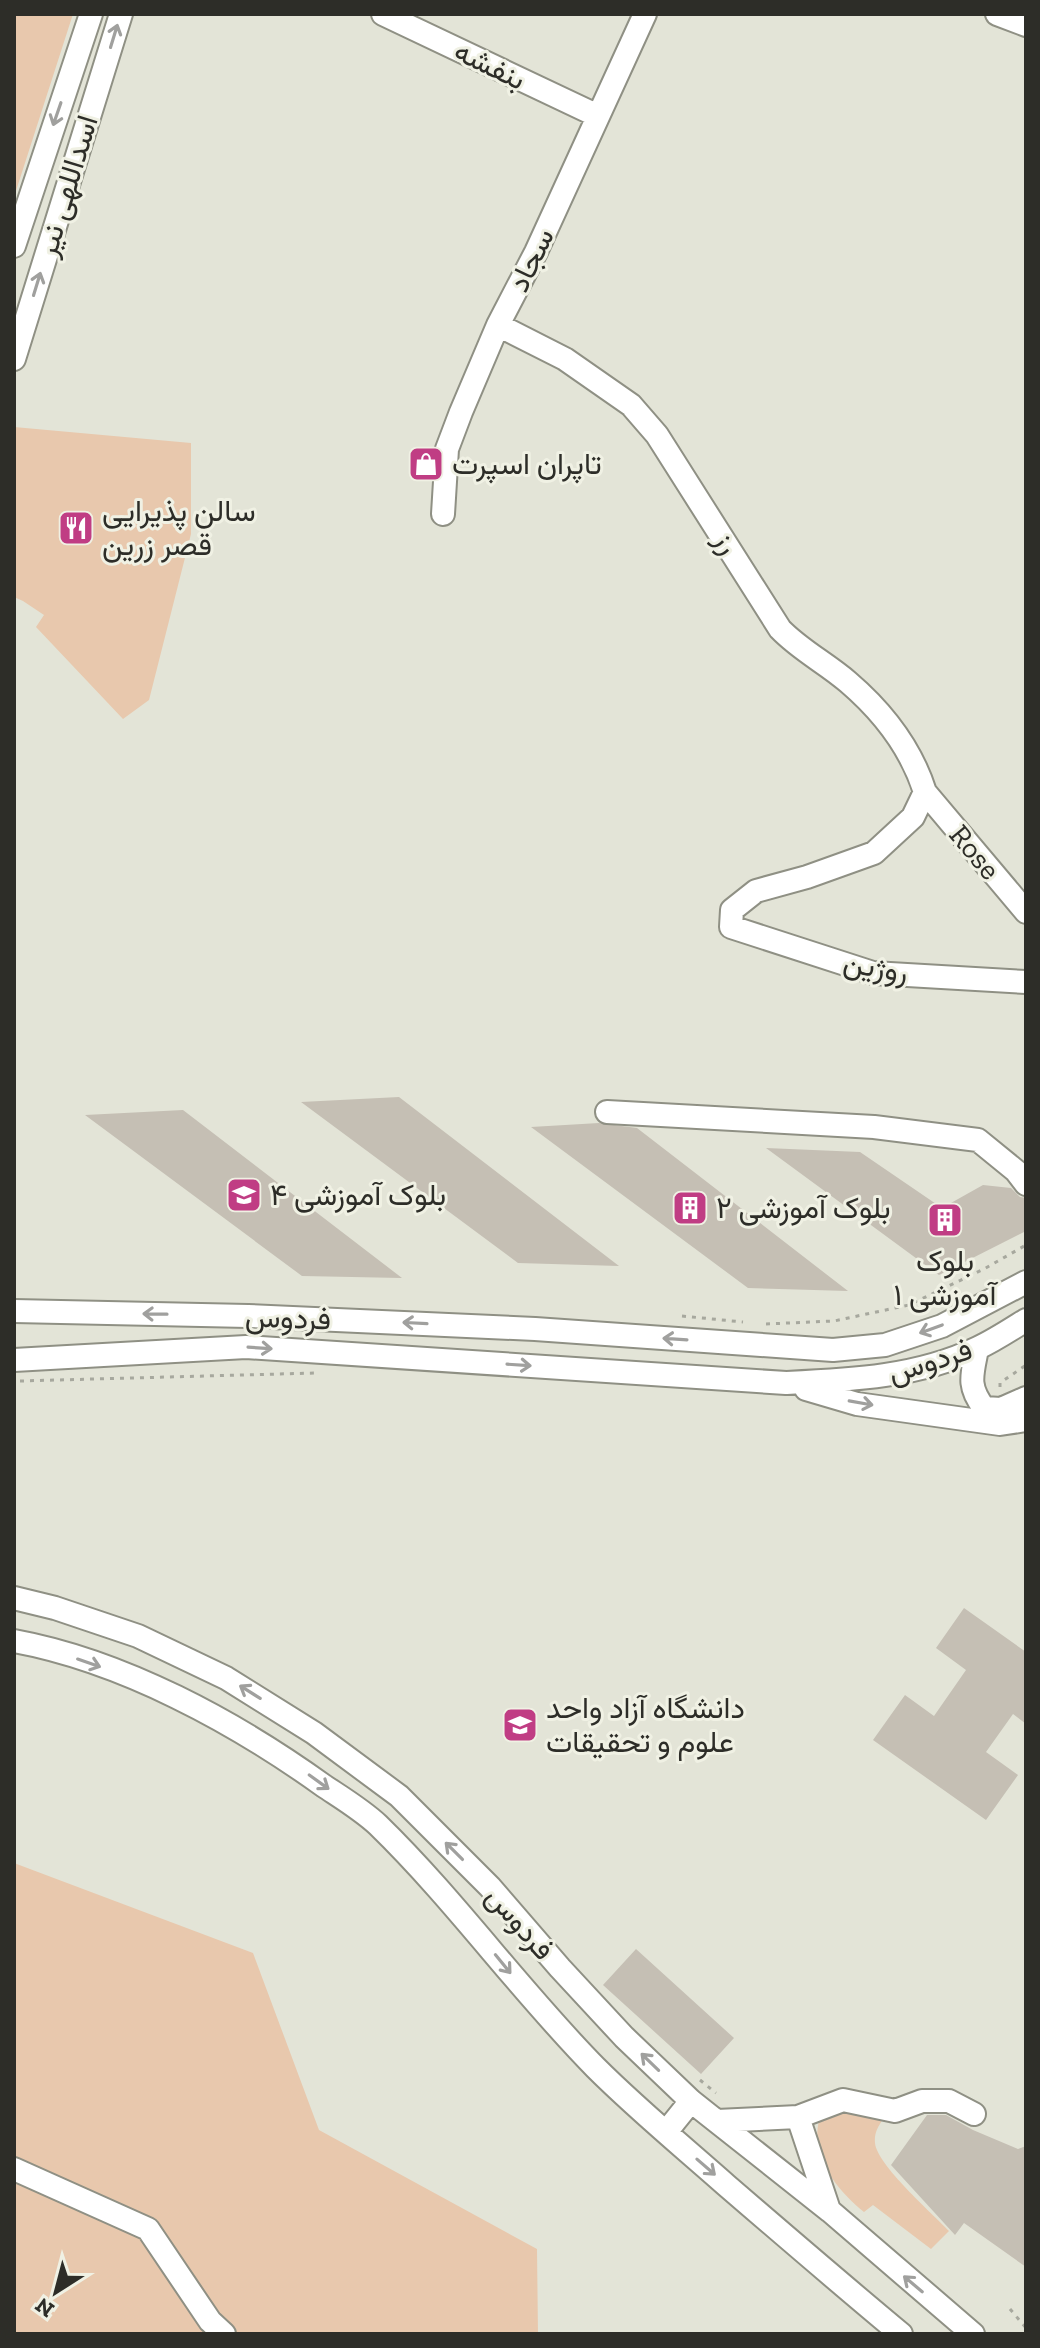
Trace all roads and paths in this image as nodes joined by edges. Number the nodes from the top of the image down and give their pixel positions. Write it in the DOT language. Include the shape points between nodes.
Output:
graph roads {
  1 [pos="91,14"];
  2 [pos="121,14"];
  3 [pos="383,14"];
  4 [pos="645,14"];
  5 [pos="997,14"];
  6 [pos="1026,25"];
  7 [pos="598,116"];
  8 [pos="14,246"];
  9 [pos="498,325"];
  10 [pos="14,359"];
  11 [pos="443,514"];
  12 [pos="925,792"];
  13 [pos="1026,912"];
  14 [pos="1026,982"];
  15 [pos="607,1112"];
  16 [pos="1026,1184"];
  17 [pos="1026,1245"];
  18 [pos="1026,1282"];
  19 [pos="14,1311"];
  20 [pos="682,1316"];
  21 [pos="1026,1320"];
  22 [pos="748,1323"];
  23 [pos="762,1324"];
  24 [pos="977,1349"];
  25 [pos="14,1360"];
  26 [pos="322,1373"];
  27 [pos="14,1381"];
  28 [pos="786,1383"];
  29 [pos="1026,1398"];
  30 [pos="1026,1420"];
  31 [pos="14,1598"];
  32 [pos="14,1641"];
  33 [pos="691,2101"];
  34 [pos="974,2114"];
  35 [pos="798,2117"];
  36 [pos="717,2121"];
  37 [pos="666,2132"];
  38 [pos="14,2169"];
  39 [pos="830,2211"];
  40 [pos="1010,2309"];
  41 [pos="1026,2328"];
  42 [pos="224,2334"];
  43 [pos="901,2334"];
  44 [pos="973,2334"];
  1 -- 8 [label="street, اسداللهی نیر, one-way"];
  10 -- 2 [label="street, اسداللهی نیر, one-way"];
  3 -- 7 [label="street, بنفشه"];
  4 -- 7 [label="street, سجاد"];
  5 -- 6 [label="street"];
  7 -- 9 [label="street, سجاد"];
  9 -- 11 [label="street, سجاد" via="447,449"];
  9 -- 12 [label="street, رز" via="565,359 631,405 671,456 780,629 887,720 917,767"];
  12 -- 13 [label="street, Rose"];
  12 -- 14 [label="street, روژین" via="913,817 874,853 756,891 732,910 731,927 873,973"];
  15 -- 16 [label="street" via="874,1127 978,1140"];
  17 -- 23 [label="path" via="909,1305 834,1321"];
  18 -- 19 [label="street, فردوس, one-way" via="942,1326 885,1345 833,1350 519,1328"];
  20 -- 22 [label="path"];
  21 -- 24 [label="street, فردوس"];
  24 -- 28 [label="street, فردوس" via="928,1367 867,1380"];
  24 -- 29 [label="street" via="973,1393 984,1408 1001,1409"];
  25 -- 28 [label="street, فردوس, one-way" via="246,1347"];
  26 -- 27 [label="path"];
  28 -- 30 [label="street, one-way" via="857,1404 1000,1424"];
  33 -- 31 [label="street, فردوس, one-way" via="624,2037 490,1887 399,1796 314,1733 226,1678 138,1636"];
  32 -- 37 [label="street, فردوس, one-way" via="132,1678 207,1713 295,1765 375,1823 456,1907 534,2002"];
  33 -- 36 [label="street, فردوس"];
  33 -- 37 [label="street"];
  34 -- 35 [label="street" via="949,2101 922,2101 895,2111 843,2100"];
  35 -- 36 [label="street"];
  35 -- 39 [label="street"];
  36 -- 39 [label="street, فردوس"];
  37 -- 43 [label="street, فردوس, one-way"];
  38 -- 42 [label="street" via="148,2229"];
  44 -- 39 [label="street, فردوس, one-way"];
  40 -- 41 [label="path"];
}
